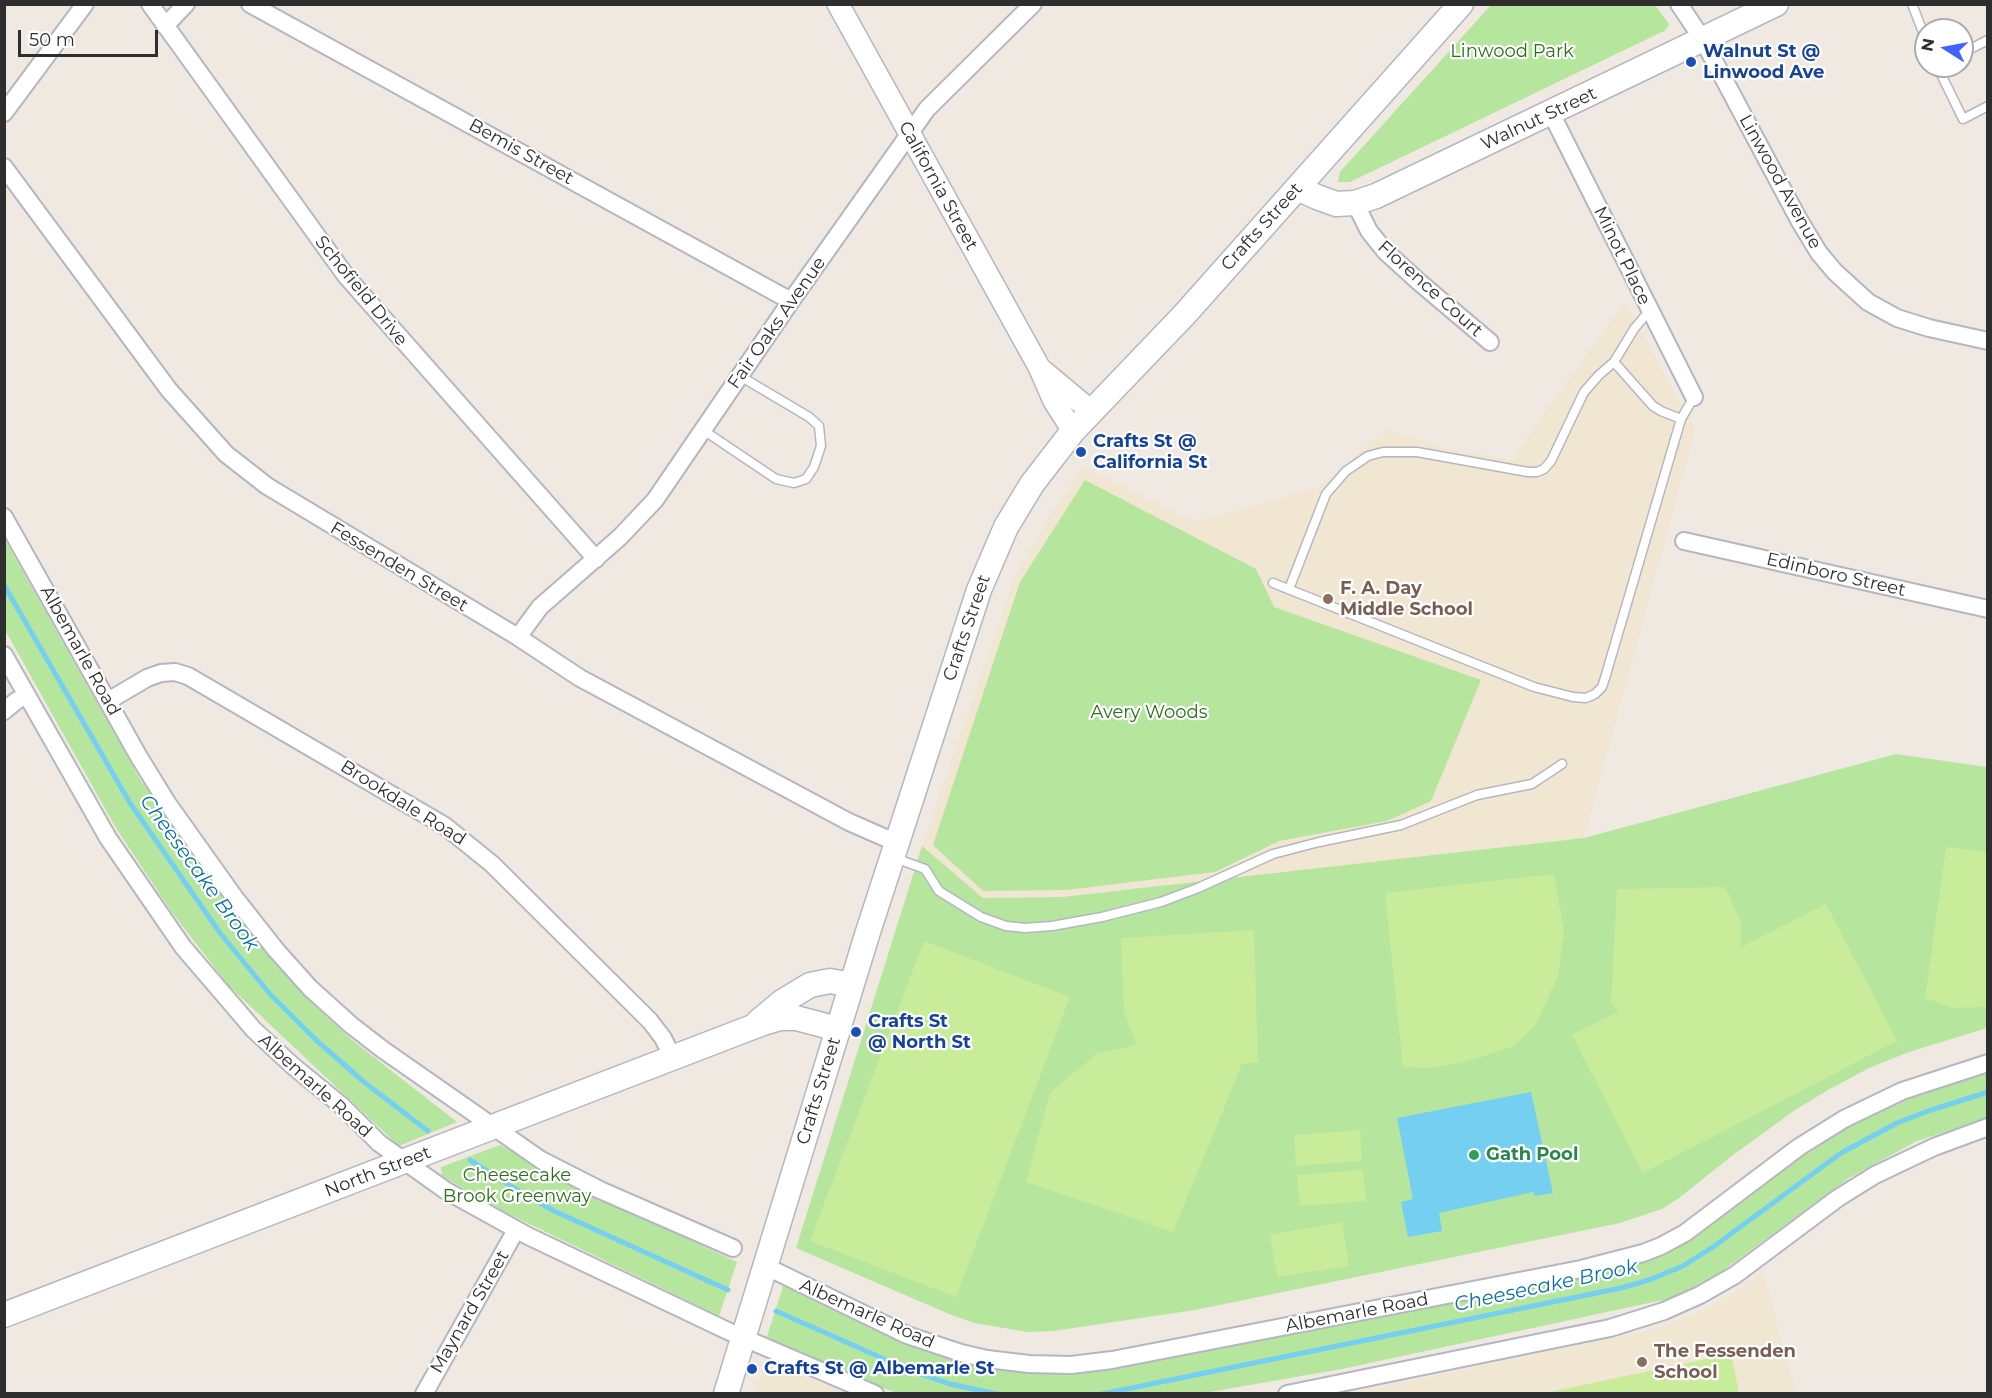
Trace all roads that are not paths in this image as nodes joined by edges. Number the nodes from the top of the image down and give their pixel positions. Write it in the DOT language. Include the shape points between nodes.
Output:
graph roads {
  1 [pos="85,4"];
  2 [pos="150,4"];
  3 [pos="186,4"];
  4 [pos="250,4"];
  5 [pos="838,4"];
  6 [pos="1033,4"];
  7 [pos="1461,4"];
  8 [pos="1679,4"];
  9 [pos="1776,4"];
  10 [pos="1912,4"];
  11 [pos="1918,18"];
  12 [pos="165,26"];
  13 [pos="1703,40"];
  14 [pos="1988,40"];
  15 [pos="1974,47"];
  16 [pos="1943,78"];
  17 [pos="1988,106"];
  18 [pos="4,113"];
  19 [pos="1551,113"];
  20 [pos="909,133"];
  21 [pos="4,167"];
  22 [pos="1298,188"];
  23 [pos="1355,203"];
  24 [pos="791,301"];
  25 [pos="1649,311"];
  26 [pos="1988,341"];
  27 [pos="1490,342"];
  28 [pos="1614,362"];
  29 [pos="1039,367"];
  30 [pos="740,376"];
  31 [pos="1694,397"];
  32 [pos="1091,411"];
  33 [pos="1681,418"];
  34 [pos="703,430"];
  35 [pos="1073,431"];
  36 [pos="4,517"];
  37 [pos="1684,541"];
  38 [pos="596,559"];
  39 [pos="1273,583"];
  40 [pos="1289,590"];
  41 [pos="1988,609"];
  42 [pos="518,637"];
  43 [pos="4,656"];
  44 [pos="27,695"];
  45 [pos="108,701"];
  46 [pos="4,711"];
  47 [pos="1562,764"];
  48 [pos="894,850"];
  49 [pos="851,985"];
  50 [pos="751,1027"];
  51 [pos="838,1029"];
  52 [pos="673,1058"];
  53 [pos="1988,1063"];
  54 [pos="1988,1127"];
  55 [pos="494,1128"];
  56 [pos="403,1162"];
  57 [pos="516,1230"];
  58 [pos="733,1248"];
  59 [pos="765,1266"];
  60 [pos="4,1315"];
  61 [pos="743,1338"];
  62 [pos="424,1394"];
  63 [pos="726,1394"];
  64 [pos="875,1394"];
  65 [pos="1287,1394"];
  1 -- 18 [label="street"];
  2 -- 12 [label="street, Schofield Drive"];
  3 -- 12 [label="street"];
  4 -- 24 [label="street, Bemis Street"];
  5 -- 20 [label="street, California Street"];
  6 -- 20 [label="street, Fair Oaks Avenue" via="942,92"];
  7 -- 22 [label="main road, Crafts Street"];
  8 -- 13 [label="street, Linwood Avenue"];
  9 -- 13 [label="main road, Walnut Street"];
  10 -- 11 [label="lane"];
  12 -- 38 [label="street, Schofield Drive" via="346,276"];
  13 -- 19 [label="main road, Walnut Street"];
  13 -- 26 [label="street, Linwood Avenue" via="1799,220 1835,272 1868,302 1897,318"];
  14 -- 15 [label="lane"];
  16 -- 17 [label="lane" via="1963,118"];
  19 -- 23 [label="main road, Walnut Street"];
  19 -- 25 [label="street, Minot Place"];
  20 -- 24 [label="street, Fair Oaks Avenue"];
  20 -- 29 [label="street, California Street"];
  21 -- 42 [label="street, Fessenden Street" via="168,390 226,454 287,500"];
  22 -- 23 [label="main road, Walnut Street" via="1330,202"];
  22 -- 32 [label="main road, Crafts Street" via="1185,315"];
  23 -- 27 [label="street, Florence Court" via="1385,251"];
  24 -- 30 [label="street, Fair Oaks Avenue"];
  25 -- 28 [label="lane"];
  25 -- 31 [label="street, Minot Place"];
  28 -- 33 [label="lane" via="1653,406"];
  28 -- 40 [label="lane" via="1584,392 1551,460 1537,472 1399,451 1368,456 1351,467 1326,494"];
  29 -- 32 [label="street, California Street"];
  29 -- 35 [label="street, California Street"];
  30 -- 34 [label="street, Fair Oaks Avenue"];
  30 -- 34 [label="lane" via="819,426 821,446 806,479 794,483 776,479"];
  31 -- 33 [label="lane"];
  32 -- 35 [label="main road, Crafts Street"];
  33 -- 40 [label="lane" via="1602,687 1586,698 1554,693"];
  34 -- 38 [label="street, Fair Oaks Avenue" via="655,500"];
  35 -- 48 [label="main road, Crafts Street" via="1023,497 991,558"];
  36 -- 45 [label="street, Albemarle Road"];
  37 -- 41 [label="street, Edinboro Street"];
  38 -- 42 [label="street, Fair Oaks Avenue" via="540,607"];
  39 -- 40 [label="lane"];
  42 -- 48 [label="street, Fessenden Street" via="615,698 849,822"];
  43 -- 44 [label="street, Albemarle Road"];
  44 -- 46 [label="street"];
  44 -- 56 [label="street, Albemarle Road" via="108,838 193,960 266,1042"];
  45 -- 52 [label="street, Brookdale Road" via="161,673 188,676 445,826 492,864 650,1021"];
  45 -- 55 [label="street, Albemarle Road" via="168,804 235,898 287,962 359,1031"];
  47 -- 48 [label="lane" via="1532,784 1477,795 1401,825 1273,854 1161,902 1052,926 1015,927 981,917 939,891 924,869"];
  48 -- 49 [label="main road, Crafts Street"];
  49 -- 50 [label="main road, North Street" via="830,981 810,986"];
  49 -- 51 [label="main road, Crafts Street"];
  50 -- 51 [label="main road, North Street" via="789,1017"];
  50 -- 52 [label="main road, North Street"];
  51 -- 59 [label="main road, Crafts Street"];
  52 -- 55 [label="main road, North Street"];
  53 -- 59 [label="street, Albemarle Road" via="1909,1088 1844,1119 1799,1147 1685,1233 1643,1253 1581,1269 1112,1360 1071,1365 1029,1364 961,1353 908,1335"];
  54 -- 65 [label="street" via="1926,1150 1869,1179 1735,1275 1664,1311 1610,1328 1359,1384"];
  55 -- 56 [label="main road, North Street"];
  55 -- 58 [label="street, Albemarle Road" via="571,1176"];
  56 -- 57 [label="street, Albemarle Road"];
  56 -- 60 [label="main road, North Street"];
  57 -- 61 [label="street, Albemarle Road"];
  57 -- 62 [label="street, Maynard Street"];
  59 -- 61 [label="main road, Crafts Street"];
  61 -- 63 [label="main road, Crafts Street"];
  61 -- 64 [label="street, Albemarle Road"];
}
